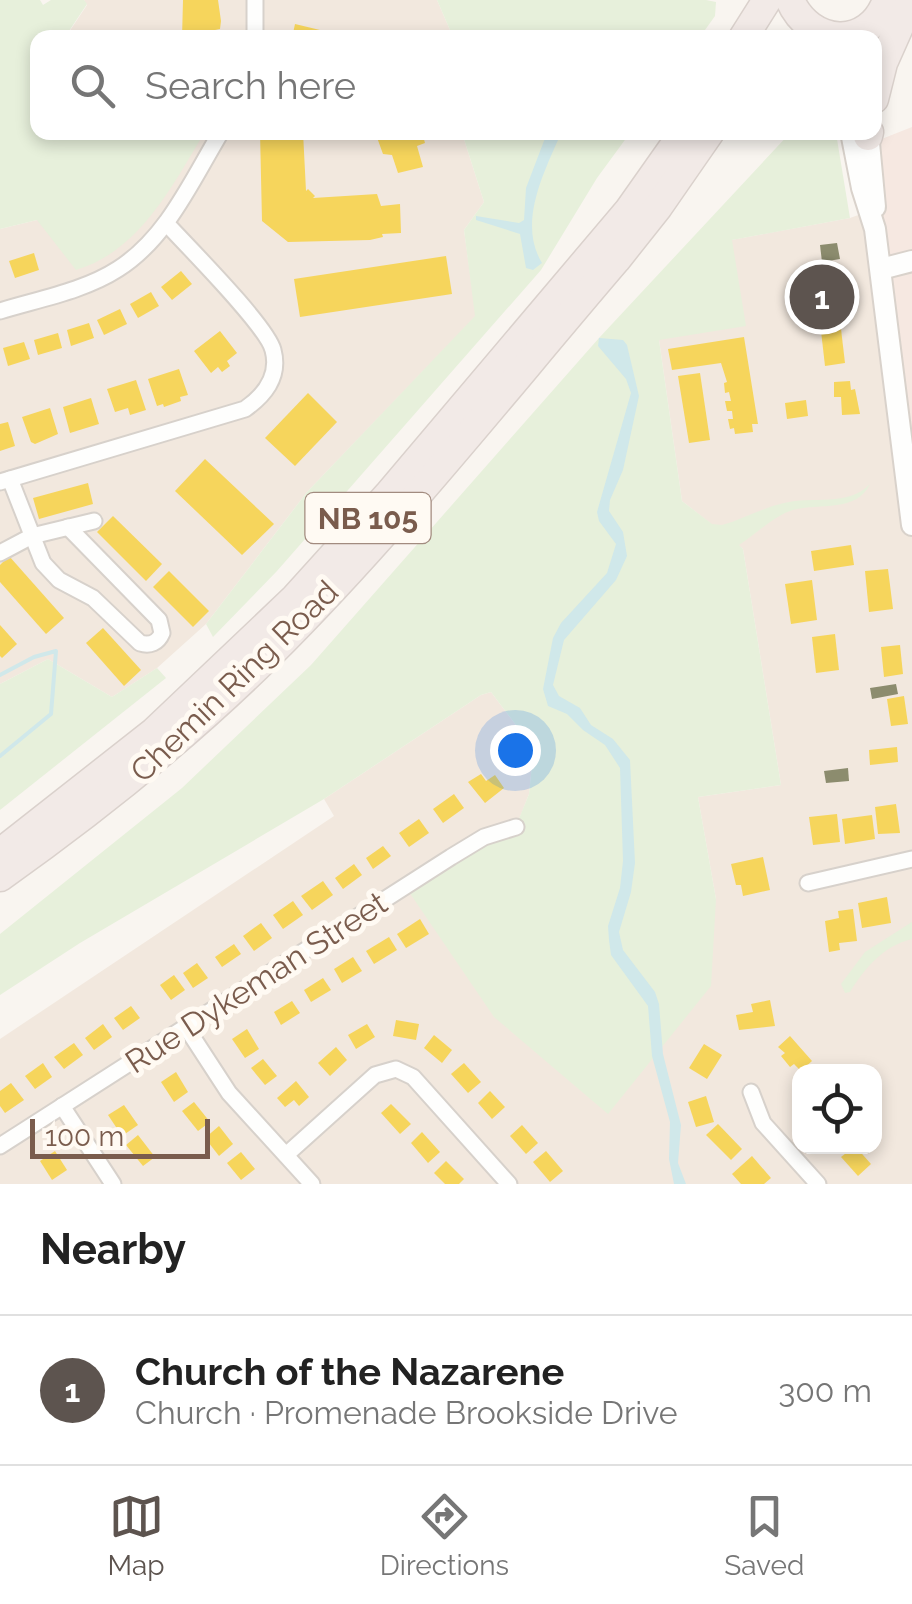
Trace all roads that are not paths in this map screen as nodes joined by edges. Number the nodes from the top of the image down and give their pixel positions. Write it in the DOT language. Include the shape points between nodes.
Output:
graph roads {
  1 [pos="254,0"];
  2 [pos="766,0"];
  3 [pos="790,0"];
  4 [pos="886,10"];
  5 [pos="255,30"];
  6 [pos="749,30"];
  7 [pos="816,30"];
  8 [pos="858,30"];
  9 [pos="882,68"];
  10 [pos="216,140"];
  11 [pos="678,140"];
  12 [pos="704,140"];
  13 [pos="866,140"];
  14 [pos="166,223"];
  15 [pos="912,262"];
  16 [pos="881,269"];
  17 [pos="0,310"];
  18 [pos="5,480"];
  19 [pos="94,521"];
  20 [pos="912,525"];
  21 [pos="68,527"];
  22 [pos="32,536"];
  23 [pos="0,553"];
  24 [pos="86,789"];
  25 [pos="76,823"];
  26 [pos="516,827"];
  27 [pos="0,844"];
  28 [pos="0,853"];
  29 [pos="912,859"];
  30 [pos="0,877"];
  31 [pos="808,883"];
  32 [pos="0,890"];
  33 [pos="186,1027"];
  34 [pos="751,1092"];
  35 [pos="62,1106"];
  36 [pos="0,1146"];
  37 [pos="286,1155"];
  38 [pos="113,1184"];
  39 [pos="312,1184"];
  40 [pos="510,1184"];
  41 [pos="818,1184"];
  1 -- 5 [label="street"];
  2 -- 6 [label="highway"];
  3 -- 7 [label="highway"];
  4 -- 8 [label="highway"];
  4 -- 9 [label="highway"];
  10 -- 14 [label="street"];
  11 -- 24 [label="highway, Chemin Ring Road / NB 105" via="629,210 342,547 214,678"];
  12 -- 25 [label="highway, Chemin Ring Road / NB 105" via="616,260 321,601 180,738"];
  13 -- 16 [label="street"];
  14 -- 17 [label="street" via="118,269"];
  14 -- 18 [label="street" via="273,346 271,382 262,398 245,409"];
  15 -- 16 [label="street"];
  16 -- 20 [label="street"];
  18 -- 22 [label="street"];
  19 -- 21 [label="street"];
  21 -- 22 [label="street"];
  21 -- 22 [label="street" via="158,620 157,640 140,643 94,598 50,573"];
  22 -- 23 [label="street"];
  24 -- 27 [label="highway"];
  24 -- 28 [label="highway, Chemin Ring Road / NB 105"];
  25 -- 30 [label="highway, Chemin Ring Road / NB 105"];
  25 -- 32 [label="highway"];
  26 -- 33 [label="street, Rue Dykeman Street" via="451,856"];
  29 -- 31 [label="street"];
  33 -- 35 [label="street, Rue Dykeman Street"];
  33 -- 37 [label="street" via="229,1093"];
  34 -- 41 [label="street" via="763,1123"];
  35 -- 36 [label="street, Rue Dykeman Street"];
  35 -- 38 [label="street"];
  37 -- 39 [label="street"];
  37 -- 40 [label="street" via="390,1068 413,1077"];
}
